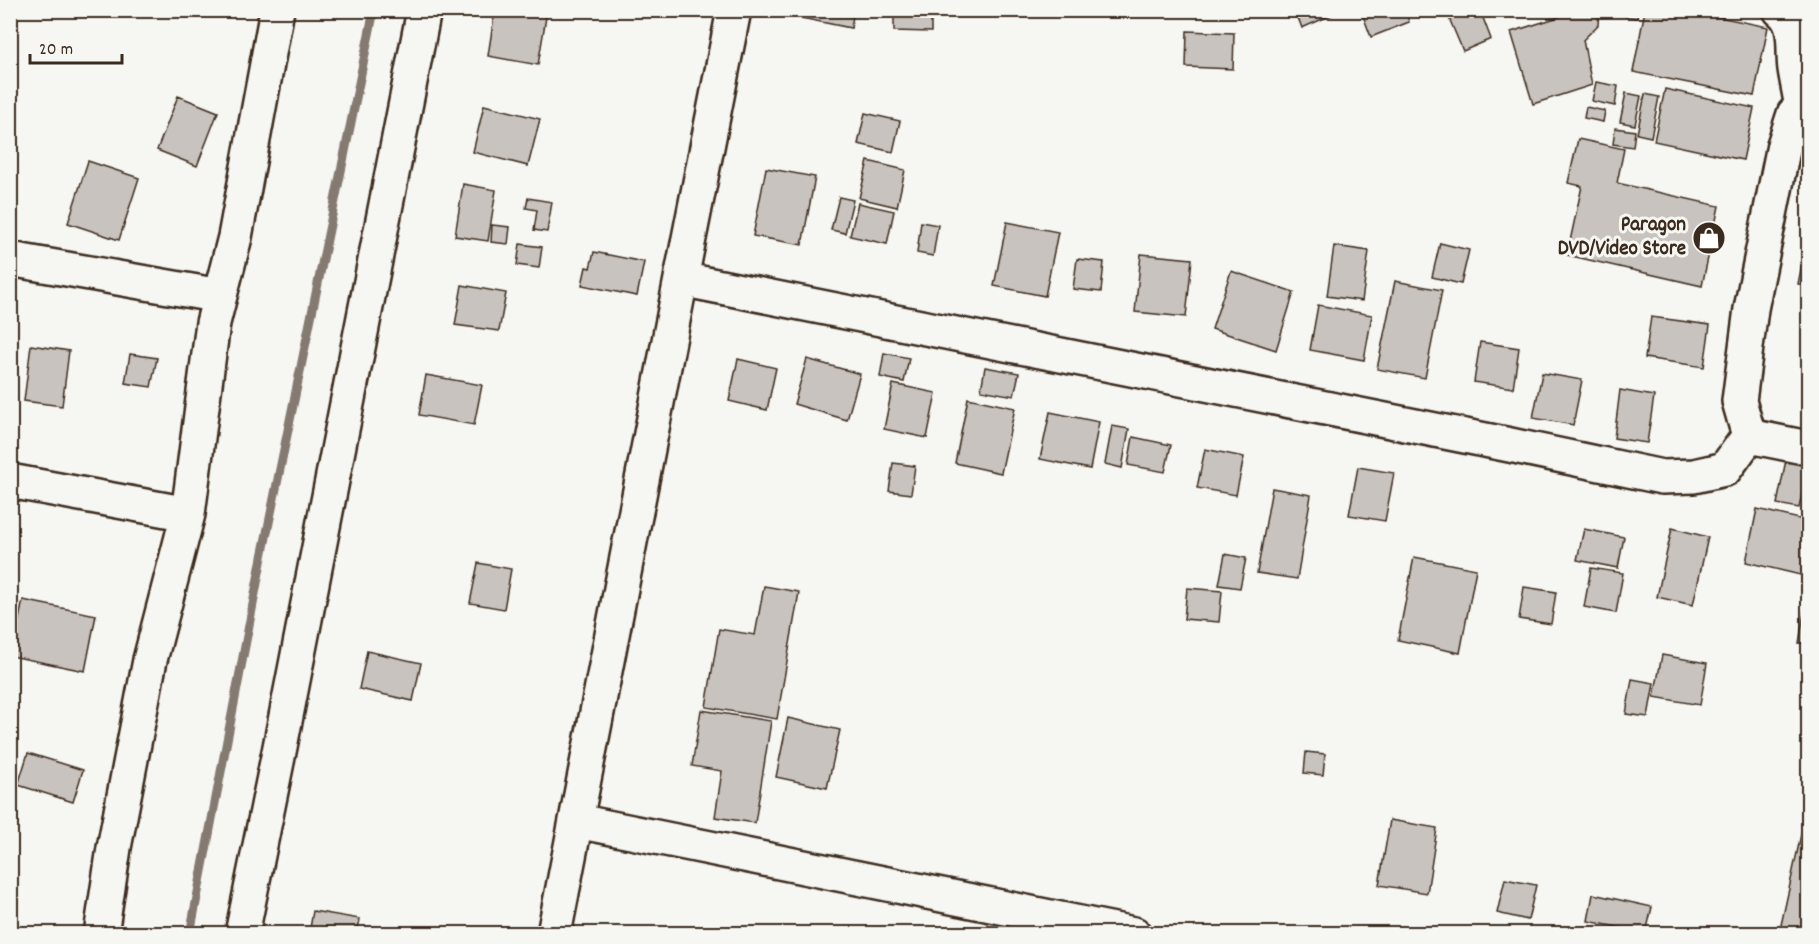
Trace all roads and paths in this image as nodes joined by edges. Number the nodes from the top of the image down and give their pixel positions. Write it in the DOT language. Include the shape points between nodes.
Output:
graph roads {
  1 [pos="277,10"];
  2 [pos="424,10"];
  3 [pos="734,10"];
  4 [pos="1780,10"];
  5 [pos="1805,106"];
  6 [pos="10,258"];
  7 [pos="681,279"];
  8 [pos="220,296"];
  9 [pos="1749,436"];
  10 [pos="1809,448"];
  11 [pos="10,481"];
  12 [pos="188,514"];
  13 [pos="577,820"];
  14 [pos="101,933"];
  15 [pos="242,933"];
  16 [pos="554,933"];
  17 [pos="1134,933"];
  1 -- 8 [label="street" via="235,237"];
  2 -- 15 [label="street"];
  3 -- 7 [label="street"];
  4 -- 5 [label="street" via="1786,14 1794,36 1795,68"];
  5 -- 9 [label="street" via="1794,114 1784,145 1751,309 1739,401"];
  6 -- 8 [label="street"];
  7 -- 9 [label="street" via="1662,477 1694,476 1725,469"];
  7 -- 13 [label="street"];
  8 -- 12 [label="street" via="213,323"];
  9 -- 10 [label="street"];
  11 -- 12 [label="street"];
  12 -- 14 [label="street" via="150,660"];
  13 -- 16 [label="street"];
  13 -- 17 [label="street"];
}
